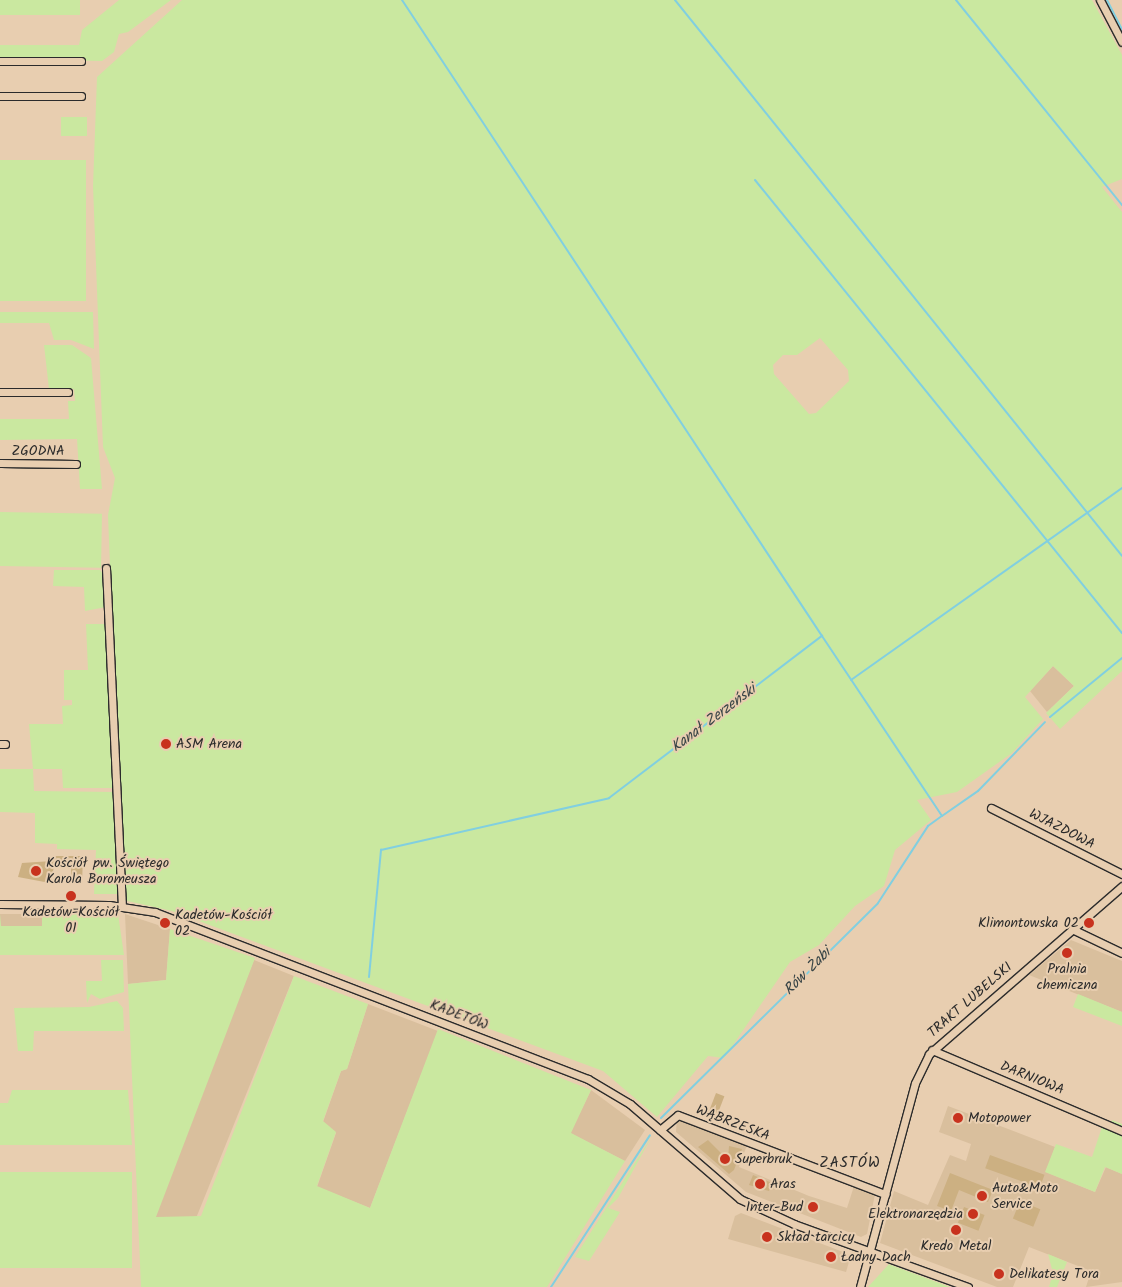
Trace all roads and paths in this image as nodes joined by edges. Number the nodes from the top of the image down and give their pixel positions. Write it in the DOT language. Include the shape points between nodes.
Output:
graph roads {
  1 [pos="1100,0"];
  2 [pos="1122,42"];
  3 [pos="0,61"];
  4 [pos="81,61"];
  5 [pos="0,96"];
  6 [pos="81,96"];
  7 [pos="0,392"];
  8 [pos="68,392"];
  9 [pos="0,463"];
  10 [pos="76,464"];
  11 [pos="106,568"];
  12 [pos="991,808"];
  13 [pos="1122,874"];
  14 [pos="1122,886"];
  15 [pos="0,904"];
  16 [pos="122,906"];
  17 [pos="1072,929"];
  18 [pos="1122,954"];
  19 [pos="932,1050"];
  20 [pos="660,1130"];
  21 [pos="1122,1131"];
  22 [pos="885,1194"];
  23 [pos="868,1249"];
  24 [pos="860,1287"];
  25 [pos="968,1287"];
  1 -- 2 [label="street"];
  3 -- 4 [label="street"];
  5 -- 6 [label="street"];
  7 -- 8 [label="street"];
  9 -- 10 [label="street, ZGODNA"];
  11 -- 16 [label="street"];
  12 -- 13 [label="street, WJAZDOWA"];
  14 -- 17 [label="street, TRAKT LUBELSKI"];
  15 -- 16 [label="street, KADETÓW"];
  16 -- 20 [label="street, KADETÓW" via="168,916 588,1078 616,1093"];
  17 -- 18 [label="street"];
  17 -- 19 [label="street, TRAKT LUBELSKI"];
  19 -- 21 [label="street, DARNIOWA"];
  19 -- 22 [label="street, TRAKT LUBELSKI" via="915,1083"];
  20 -- 22 [label="street, WĄBRZESKA" via="678,1115"];
  20 -- 23 [label="street, KADETÓW" via="740,1199"];
  22 -- 23 [label="street, TRAKT LUBELSKI"];
  23 -- 24 [label="street, TRAKT LUBELSKI"];
  23 -- 25 [label="street, KADETÓW"];
}
